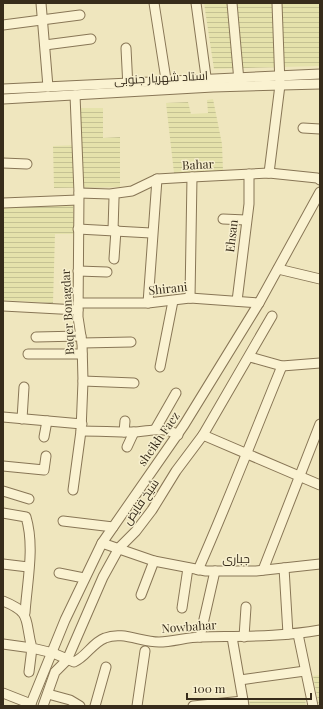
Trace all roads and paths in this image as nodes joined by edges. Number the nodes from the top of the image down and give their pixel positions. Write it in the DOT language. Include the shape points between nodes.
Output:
graph roads {
  1 [pos="41,3"];
  2 [pos="154,3"];
  3 [pos="196,3"];
  4 [pos="232,3"];
  5 [pos="277,3"];
  6 [pos="80,15"];
  7 [pos="43,20"];
  8 [pos="3,25"];
  9 [pos="91,39"];
  10 [pos="45,45"];
  11 [pos="126,48"];
  12 [pos="320,74"];
  13 [pos="280,80"];
  14 [pos="239,82"];
  15 [pos="207,83"];
  16 [pos="320,84"];
  17 [pos="167,85"];
  18 [pos="48,87"];
  19 [pos="128,87"];
  20 [pos="3,89"];
  21 [pos="75,94"];
  22 [pos="3,99"];
  23 [pos="303,128"];
  24 [pos="320,129"];
  25 [pos="3,163"];
  26 [pos="27,164"];
  27 [pos="269,173"];
  28 [pos="250,174"];
  29 [pos="192,177"];
  30 [pos="157,179"];
  31 [pos="320,180"];
  32 [pos="320,192"];
  33 [pos="78,196"];
  34 [pos="114,198"];
  35 [pos="3,203"];
  36 [pos="223,219"];
  37 [pos="246,220"];
  38 [pos="78,229"];
  39 [pos="115,230"];
  40 [pos="151,233"];
  41 [pos="114,259"];
  42 [pos="278,269"];
  43 [pos="78,271"];
  44 [pos="107,272"];
  45 [pos="320,279"];
  46 [pos="190,298"];
  47 [pos="173,301"];
  48 [pos="236,301"];
  49 [pos="148,303"];
  50 [pos="259,303"];
  51 [pos="3,306"];
  52 [pos="78,306"];
  53 [pos="272,316"];
  54 [pos="36,337"];
  55 [pos="81,339"];
  56 [pos="131,342"];
  57 [pos="28,354"];
  58 [pos="82,354"];
  59 [pos="250,357"];
  60 [pos="320,363"];
  61 [pos="282,366"];
  62 [pos="160,367"];
  63 [pos="83,381"];
  64 [pos="134,383"];
  65 [pos="24,387"];
  66 [pos="176,393"];
  67 [pos="3,417"];
  68 [pos="22,419"];
  69 [pos="47,421"];
  70 [pos="125,421"];
  71 [pos="320,424"];
  72 [pos="82,427"];
  73 [pos="156,428"];
  74 [pos="124,432"];
  75 [pos="134,432"];
  76 [pos="203,435"];
  77 [pos="178,436"];
  78 [pos="44,437"];
  79 [pos="127,447"];
  80 [pos="245,453"];
  81 [pos="46,456"];
  82 [pos="3,466"];
  83 [pos="299,477"];
  84 [pos="320,485"];
  85 [pos="73,490"];
  86 [pos="3,491"];
  87 [pos="29,499"];
  88 [pos="3,513"];
  89 [pos="62,521"];
  90 [pos="113,527"];
  91 [pos="102,543"];
  92 [pos="119,548"];
  93 [pos="154,561"];
  94 [pos="3,564"];
  95 [pos="320,564"];
  96 [pos="28,567"];
  97 [pos="188,568"];
  98 [pos="284,568"];
  99 [pos="198,570"];
  100 [pos="263,570"];
  101 [pos="215,571"];
  102 [pos="59,573"];
  103 [pos="84,578"];
  104 [pos="141,595"];
  105 [pos="3,601"];
  106 [pos="246,607"];
  107 [pos="182,608"];
  108 [pos="25,613"];
  109 [pos="320,630"];
  110 [pos="288,634"];
  111 [pos="298,634"];
  112 [pos="244,636"];
  113 [pos="200,637"];
  114 [pos="232,637"];
  115 [pos="3,644"];
  116 [pos="32,648"];
  117 [pos="145,651"];
  118 [pos="53,653"];
  119 [pos="67,660"];
  120 [pos="106,666"];
  121 [pos="305,671"];
  122 [pos="29,672"];
  123 [pos="240,680"];
  124 [pos="3,694"];
  125 [pos="48,694"];
  126 [pos="244,703"];
  127 [pos="31,705"];
  128 [pos="43,706"];
  129 [pos="80,706"];
  130 [pos="95,706"];
  131 [pos="137,706"];
  132 [pos="193,706"];
  133 [pos="313,706"];
  1 -- 7 [label="street"];
  2 -- 17 [label="street"];
  3 -- 15 [label="street"];
  4 -- 14 [label="street"];
  5 -- 13 [label="street"];
  6 -- 7 [label="street"];
  7 -- 8 [label="street" via="17,19"];
  7 -- 10 [label="street"];
  9 -- 10 [label="street"];
  10 -- 18 [label="street"];
  11 -- 19 [label="street"];
  12 -- 13 [label="street, استاد شهریار جنوبی"];
  13 -- 14 [label="street, استاد شهریار جنوبی"];
  13 -- 16 [label="street, استاد شهریار جنوبی"];
  13 -- 27 [label="street"];
  14 -- 15 [label="street, استاد شهریار جنوبی"];
  15 -- 17 [label="street, استاد شهریار جنوبی"];
  17 -- 19 [label="street, استاد شهریار جنوبی"];
  18 -- 19 [label="street, استاد شهریار جنوبی"];
  18 -- 20 [label="street, استاد شهریار جنوبی"];
  19 -- 21 [label="street, استاد شهریار جنوبی"];
  21 -- 22 [label="street, استاد شهریار جنوبی"];
  21 -- 33 [label="street, Baqer Bonagdar"];
  23 -- 24 [label="street"];
  25 -- 26 [label="street"];
  27 -- 28 [label="street, Bahar"];
  27 -- 31 [label="street, Bahar"];
  28 -- 29 [label="street, Bahar"];
  28 -- 37 [label="street, Ehsan"];
  29 -- 30 [label="street, Bahar"];
  29 -- 46 [label="street"];
  30 -- 33 [label="street, Bahar" via="132,191"];
  30 -- 40 [label="street"];
  32 -- 42 [label="street, sheikh Faez"];
  33 -- 35 [label="street, Bahar"];
  33 -- 38 [label="street, Baqer Bonagdar"];
  34 -- 39 [label="street"];
  36 -- 37 [label="street"];
  37 -- 48 [label="street, Ehsan"];
  38 -- 39 [label="street"];
  38 -- 43 [label="street, Baqer Bonagdar"];
  39 -- 40 [label="street"];
  39 -- 41 [label="street"];
  40 -- 49 [label="street"];
  42 -- 45 [label="street"];
  42 -- 50 [label="street, sheikh Faez"];
  43 -- 44 [label="street"];
  43 -- 52 [label="street, Baqer Bonagdar"];
  46 -- 47 [label="street, Shirani"];
  46 -- 48 [label="street, Shirani"];
  47 -- 49 [label="street, Shirani"];
  47 -- 62 [label="street"];
  48 -- 50 [label="street, Shirani"];
  49 -- 52 [label="street, Shirani"];
  50 -- 77 [label="street, sheikh Faez"];
  51 -- 52 [label="street, Shirani"];
  52 -- 55 [label="street, Baqer Bonagdar"];
  53 -- 59 [label="street, شیخ فایض"];
  54 -- 55 [label="street"];
  55 -- 56 [label="street"];
  55 -- 58 [label="street, Baqer Bonagdar"];
  57 -- 58 [label="street"];
  58 -- 63 [label="street, Baqer Bonagdar"];
  59 -- 61 [label="street"];
  59 -- 76 [label="street, شیخ فایض"];
  60 -- 61 [label="street"];
  61 -- 80 [label="street"];
  63 -- 64 [label="street"];
  63 -- 72 [label="street, Baqer Bonagdar"];
  65 -- 68 [label="street"];
  66 -- 73 [label="street"];
  67 -- 68 [label="street"];
  68 -- 69 [label="street"];
  69 -- 72 [label="street"];
  69 -- 78 [label="street"];
  70 -- 74 [label="street"];
  71 -- 83 [label="street"];
  72 -- 74 [label="street"];
  72 -- 85 [label="street, Baqer Bonagdar"];
  73 -- 75 [label="street"];
  73 -- 77 [label="street" via="170,430"];
  74 -- 75 [label="street"];
  75 -- 79 [label="street"];
  76 -- 80 [label="street"];
  76 -- 92 [label="street, شیخ فایض" via="176,471 152,510"];
  77 -- 90 [label="street, sheikh Faez"];
  80 -- 83 [label="street"];
  80 -- 99 [label="street" via="231,494"];
  81 -- 82 [label="street" via="44,470"];
  83 -- 84 [label="street"];
  83 -- 100 [label="street"];
  86 -- 87 [label="street"];
  88 -- 96 [label="street" via="26,517 30,542"];
  89 -- 90 [label="street"];
  90 -- 91 [label="street, sheikh Faez"];
  91 -- 92 [label="street, جباری"];
  91 -- 103 [label="street, sheikh Faez"];
  92 -- 93 [label="street, جباری"];
  92 -- 119 [label="street, شیخ فایض" via="103,577"];
  93 -- 97 [label="street, جباری"];
  93 -- 104 [label="street"];
  94 -- 96 [label="street"];
  95 -- 98 [label="street, جباری"];
  96 -- 108 [label="street"];
  97 -- 99 [label="street, جباری"];
  97 -- 107 [label="street"];
  98 -- 100 [label="street, جباری"];
  98 -- 110 [label="street"];
  99 -- 101 [label="street, جباری"];
  100 -- 101 [label="street, جباری"];
  101 -- 113 [label="street"];
  102 -- 103 [label="street"];
  103 -- 118 [label="street, sheikh Faez"];
  105 -- 108 [label="street" via="17,606"];
  106 -- 112 [label="street"];
  108 -- 116 [label="street"];
  109 -- 111 [label="street, Nowbahar"];
  110 -- 111 [label="street, Nowbahar"];
  110 -- 112 [label="street, Nowbahar"];
  111 -- 121 [label="street"];
  112 -- 114 [label="street, Nowbahar"];
  113 -- 114 [label="street, Nowbahar"];
  113 -- 119 [label="street, Nowbahar" via="158,642 115,636 96,643 80,659 74,662"];
  114 -- 123 [label="street"];
  115 -- 116 [label="street"];
  116 -- 118 [label="street"];
  116 -- 122 [label="street"];
  117 -- 131 [label="street"];
  118 -- 119 [label="street"];
  118 -- 127 [label="street, sheikh Faez"];
  119 -- 125 [label="street, شیخ فایض" via="55,672"];
  120 -- 130 [label="street"];
  121 -- 123 [label="street"];
  121 -- 133 [label="street"];
  123 -- 126 [label="street"];
  124 -- 127 [label="street"];
  125 -- 128 [label="street, شیخ فایض"];
  125 -- 129 [label="street" via="70,700"];
  126 -- 132 [label="street"];
}
